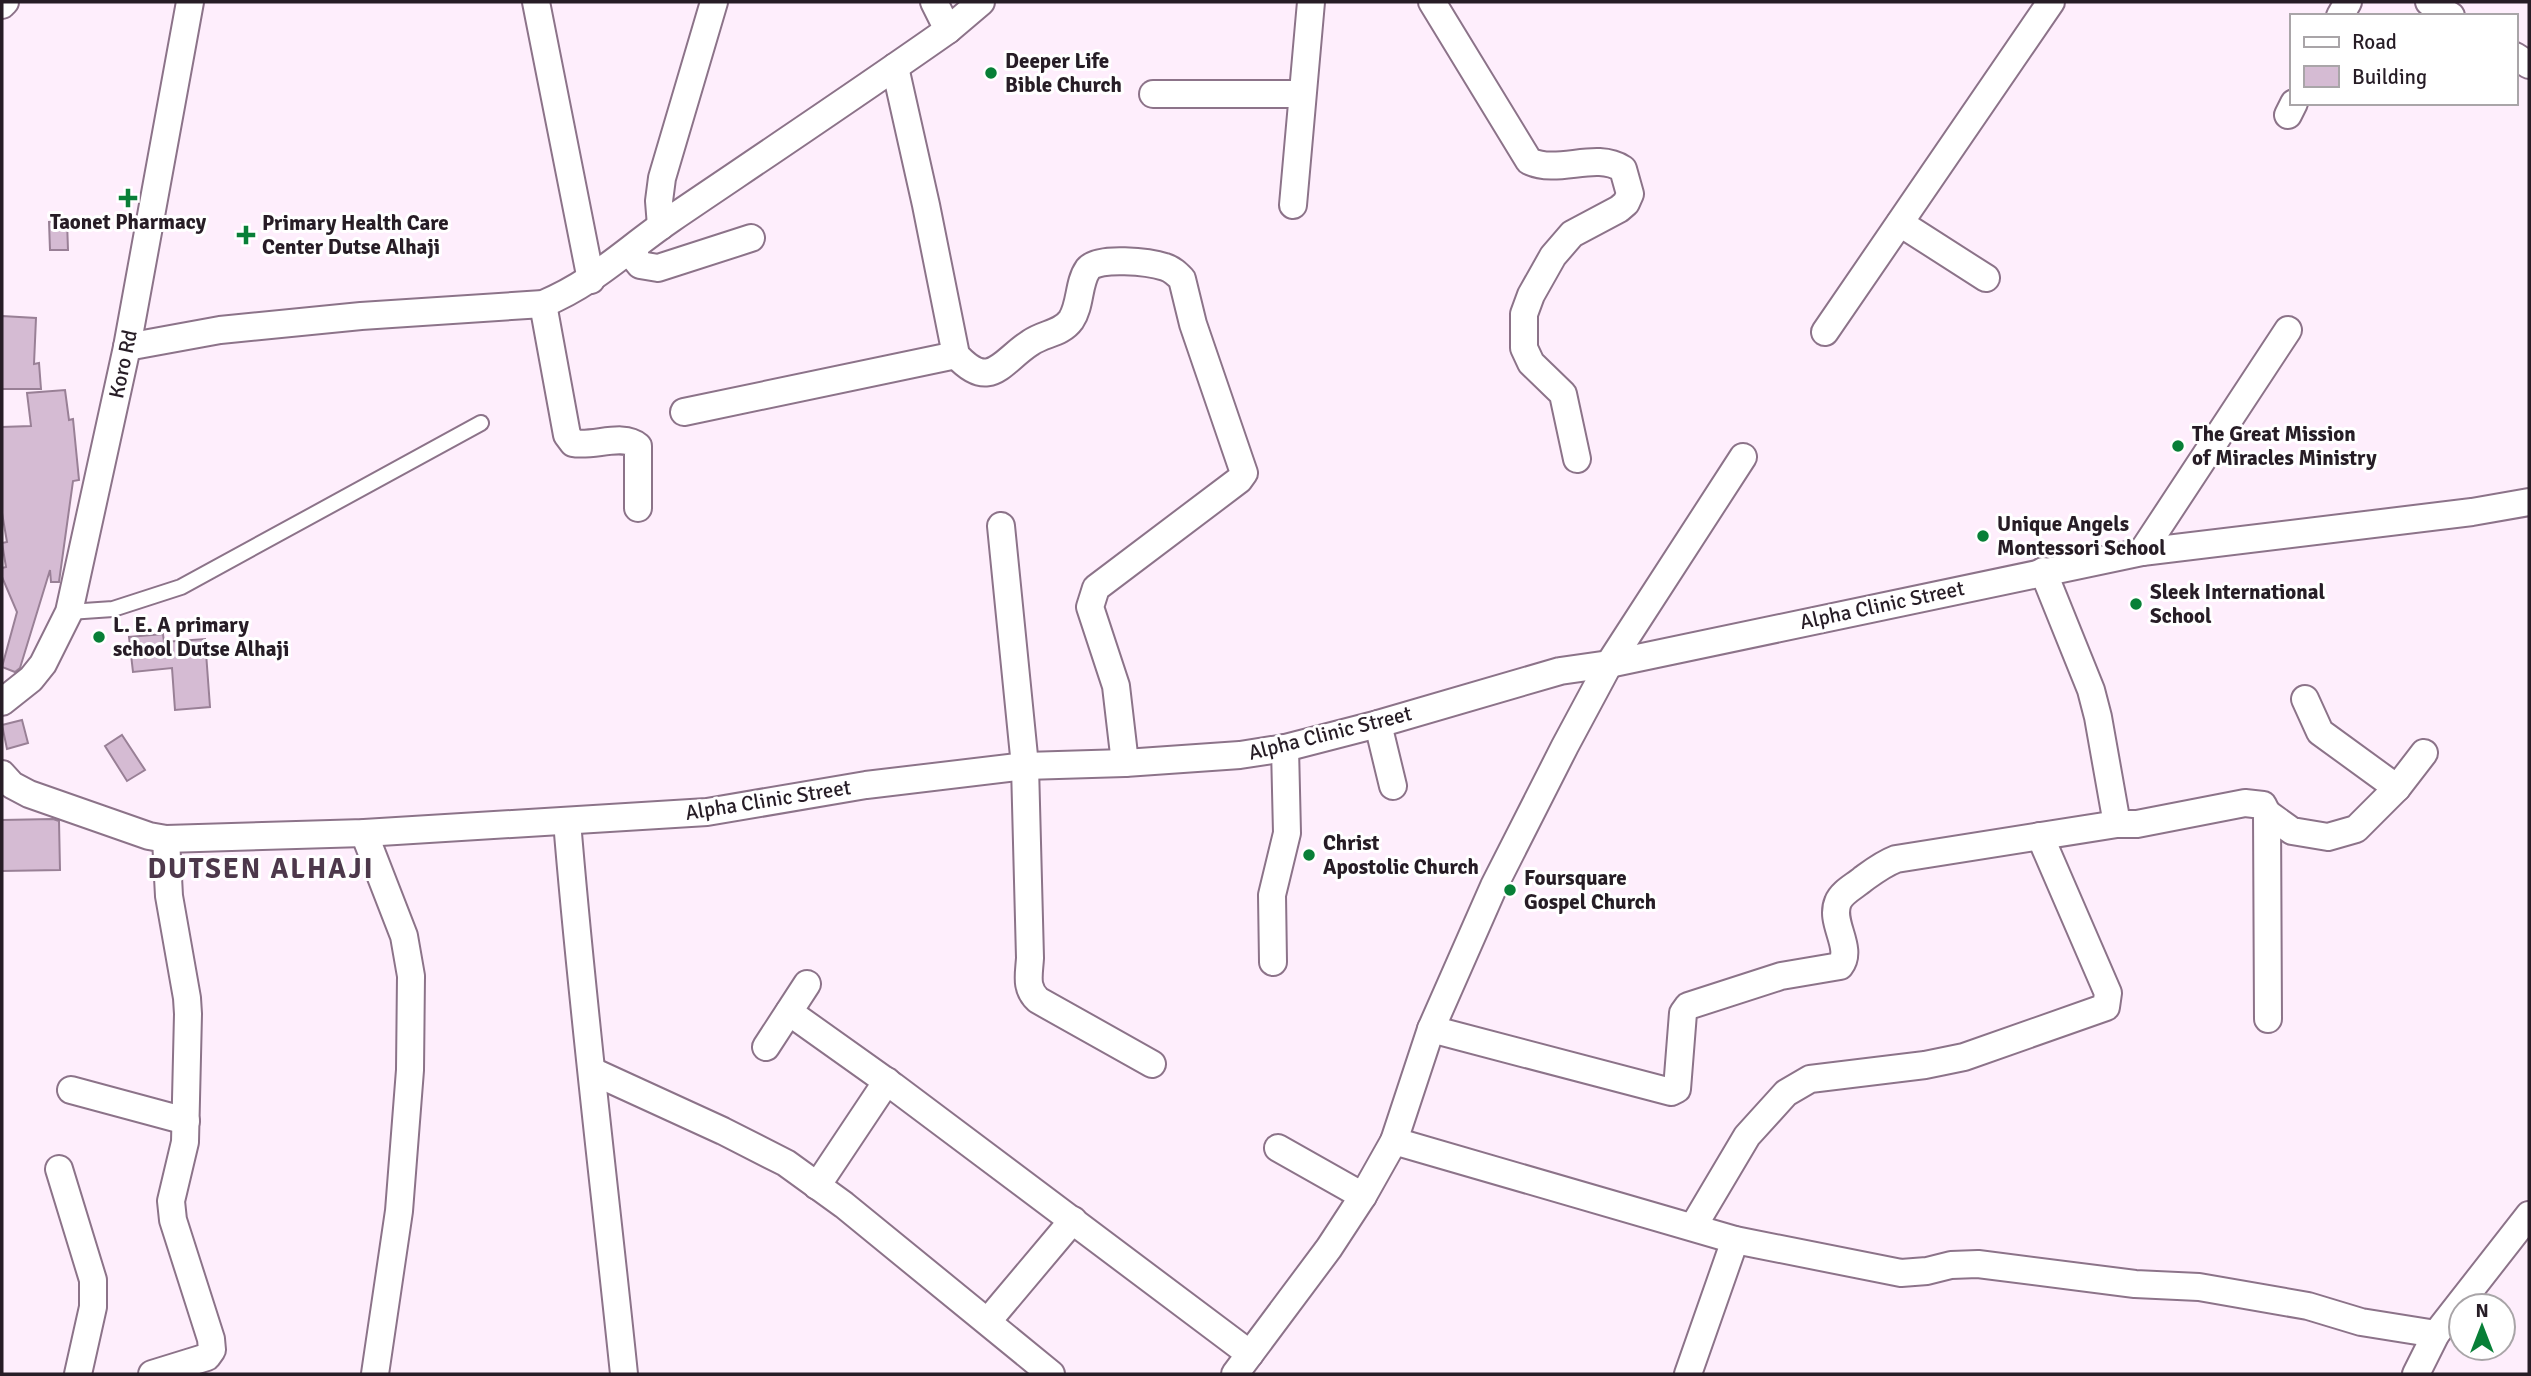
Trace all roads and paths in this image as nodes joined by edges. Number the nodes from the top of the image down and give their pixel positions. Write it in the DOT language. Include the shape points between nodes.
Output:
graph roads {
  1 [pos="190,2"];
  2 [pos="536,2"];
  3 [pos="714,2"];
  4 [pos="934,2"];
  5 [pos="981,2"];
  6 [pos="1311,2"];
  7 [pos="1432,2"];
  8 [pos="2051,2"];
  9 [pos="2429,2"];
  10 [pos="2448,14"];
  11 [pos="948,30"];
  12 [pos="895,67"];
  13 [pos="1153,94"];
  14 [pos="1302,94"];
  15 [pos="1293,205"];
  16 [pos="1900,223"];
  17 [pos="661,226"];
  18 [pos="751,238"];
  19 [pos="634,247"];
  20 [pos="1986,278"];
  21 [pos="591,280"];
  22 [pos="544,304"];
  23 [pos="2288,330"];
  24 [pos="1825,332"];
  25 [pos="127,347"];
  26 [pos="956,355"];
  27 [pos="684,412"];
  28 [pos="481,423"];
  29 [pos="1743,457"];
  30 [pos="1577,459"];
  31 [pos="2529,502"];
  32 [pos="638,508"];
  33 [pos="1001,526"];
  34 [pos="2142,552"];
  35 [pos="2043,571"];
  36 [pos="69,612"];
  37 [pos="1609,664"];
  38 [pos="2305,699"];
  39 [pos="2,702"];
  40 [pos="1378,724"];
  41 [pos="1285,748"];
  42 [pos="2424,753"];
  43 [pos="1125,763"];
  44 [pos="1025,766"];
  45 [pos="2,775"];
  46 [pos="1393,786"];
  47 [pos="2398,788"];
  48 [pos="2267,813"];
  49 [pos="566,821"];
  50 [pos="2117,824"];
  51 [pos="363,832"];
  52 [pos="2040,836"];
  53 [pos="166,839"];
  54 [pos="1273,962"];
  55 [pos="807,984"];
  56 [pos="789,1012"];
  57 [pos="2268,1019"];
  58 [pos="1432,1029"];
  59 [pos="766,1047"];
  60 [pos="1152,1064"];
  61 [pos="593,1071"];
  62 [pos="887,1081"];
  63 [pos="71,1090"];
  64 [pos="186,1121"];
  65 [pos="1394,1141"];
  66 [pos="1278,1148"];
  67 [pos="59,1169"];
  68 [pos="817,1186"];
  69 [pos="1363,1196"];
  70 [pos="2529,1215"];
  71 [pos="1073,1220"];
  72 [pos="1693,1227"];
  73 [pos="1735,1240"];
  74 [pos="988,1321"];
  75 [pos="2436,1334"];
  76 [pos="1243,1364"];
  77 [pos="1045,1372"];
  78 [pos="78,1374"];
  79 [pos="152,1374"];
  80 [pos="375,1374"];
  81 [pos="624,1374"];
  82 [pos="1688,1374"];
  83 [pos="2416,1374"];
  1 -- 25 [label="street, Koro Rd"];
  2 -- 21 [label="street"];
  3 -- 17 [label="street" via="662,178"];
  4 -- 11 [label="street"];
  5 -- 11 [label="street"];
  6 -- 14 [label="street"];
  7 -- 30 [label="street" via="1529,161 1548,166 1606,162 1623,169 1630,194 1626,203 1572,234 1553,256 1524,314 1524,348 1531,363 1563,394"];
  8 -- 16 [label="street"];
  9 -- 10 [label="street"];
  11 -- 12 [label="street"];
  12 -- 17 [label="street"];
  12 -- 26 [label="street"];
  13 -- 14 [label="street"];
  14 -- 15 [label="street"];
  16 -- 20 [label="street"];
  16 -- 24 [label="street"];
  17 -- 19 [label="street"];
  18 -- 19 [label="street" via="658,268 640,265"];
  19 -- 21 [label="street"];
  21 -- 22 [label="street"];
  22 -- 25 [label="street" via="361,316"];
  22 -- 32 [label="street" via="567,435 573,443 621,439 638,446"];
  23 -- 34 [label="street"];
  25 -- 36 [label="street, Koro Rd"];
  26 -- 27 [label="street"];
  26 -- 43 [label="street" via="972,368 994,373 1030,343 1063,330 1073,318 1086,272 1094,263 1108,260 1165,267 1182,279 1244,473 1092,596 1090,607 1116,686"];
  28 -- 36 [label="lane" via="181,587 113,609"];
  29 -- 37 [label="street"];
  31 -- 34 [label="street, Alpha Clinic Street"];
  33 -- 44 [label="street"];
  34 -- 35 [label="street, Alpha Clinic Street"];
  35 -- 37 [label="street, Alpha Clinic Street"];
  35 -- 50 [label="street" via="2091,690"];
  36 -- 39 [label="street, Koro Rd" via="32,679"];
  37 -- 40 [label="street, Alpha Clinic Street" via="1560,671"];
  37 -- 58 [label="street" via="1494,886"];
  38 -- 47 [label="street" via="2320,732"];
  40 -- 41 [label="street, Alpha Clinic Street"];
  40 -- 46 [label="street"];
  41 -- 43 [label="street, Alpha Clinic Street"];
  41 -- 54 [label="street" via="1287,833 1272,895"];
  42 -- 47 [label="street"];
  43 -- 44 [label="street, Alpha Clinic Street"];
  44 -- 49 [label="street, Alpha Clinic Street" via="866,785 707,812"];
  44 -- 60 [label="street" via="1030,993"];
  45 -- 53 [label="street, Alpha Clinic Street" via="29,794"];
  47 -- 48 [label="street" via="2357,829 2328,837 2292,831"];
  48 -- 50 [label="street" via="2263,805 2245,803"];
  48 -- 57 [label="street"];
  49 -- 51 [label="street, Alpha Clinic Street"];
  49 -- 61 [label="street"];
  50 -- 52 [label="street"];
  51 -- 53 [label="street, Alpha Clinic Street"];
  51 -- 80 [label="street" via="404,936 411,976 410,1070 399,1211"];
  52 -- 58 [label="street" via="1882,864 1838,903 1836,916 1845,954 1840,966 1781,976 1688,1006 1675,1091"];
  52 -- 72 [label="street" via="2108,993 2106,1007 1964,1057 1810,1079 1786,1094 1747,1136"];
  53 -- 64 [label="street" via="169,896 187,998"];
  55 -- 56 [label="street"];
  56 -- 59 [label="street"];
  56 -- 62 [label="street"];
  58 -- 65 [label="street"];
  61 -- 68 [label="street" via="786,1163"];
  61 -- 81 [label="street"];
  62 -- 68 [label="street"];
  62 -- 71 [label="street"];
  63 -- 64 [label="street"];
  64 -- 79 [label="street" via="171,1201 173,1220 212,1350 207,1357"];
  65 -- 69 [label="street"];
  65 -- 72 [label="street"];
  66 -- 69 [label="street"];
  67 -- 78 [label="street" via="93,1280 93,1307"];
  68 -- 74 [label="street"];
  69 -- 76 [label="street"];
  70 -- 75 [label="street"];
  71 -- 74 [label="street"];
  71 -- 76 [label="street"];
  72 -- 73 [label="street"];
  73 -- 75 [label="street" via="1902,1273 1978,1264 2135,1284 2199,1287"];
  73 -- 82 [label="street"];
  74 -- 77 [label="street"];
  75 -- 83 [label="street"];
}
